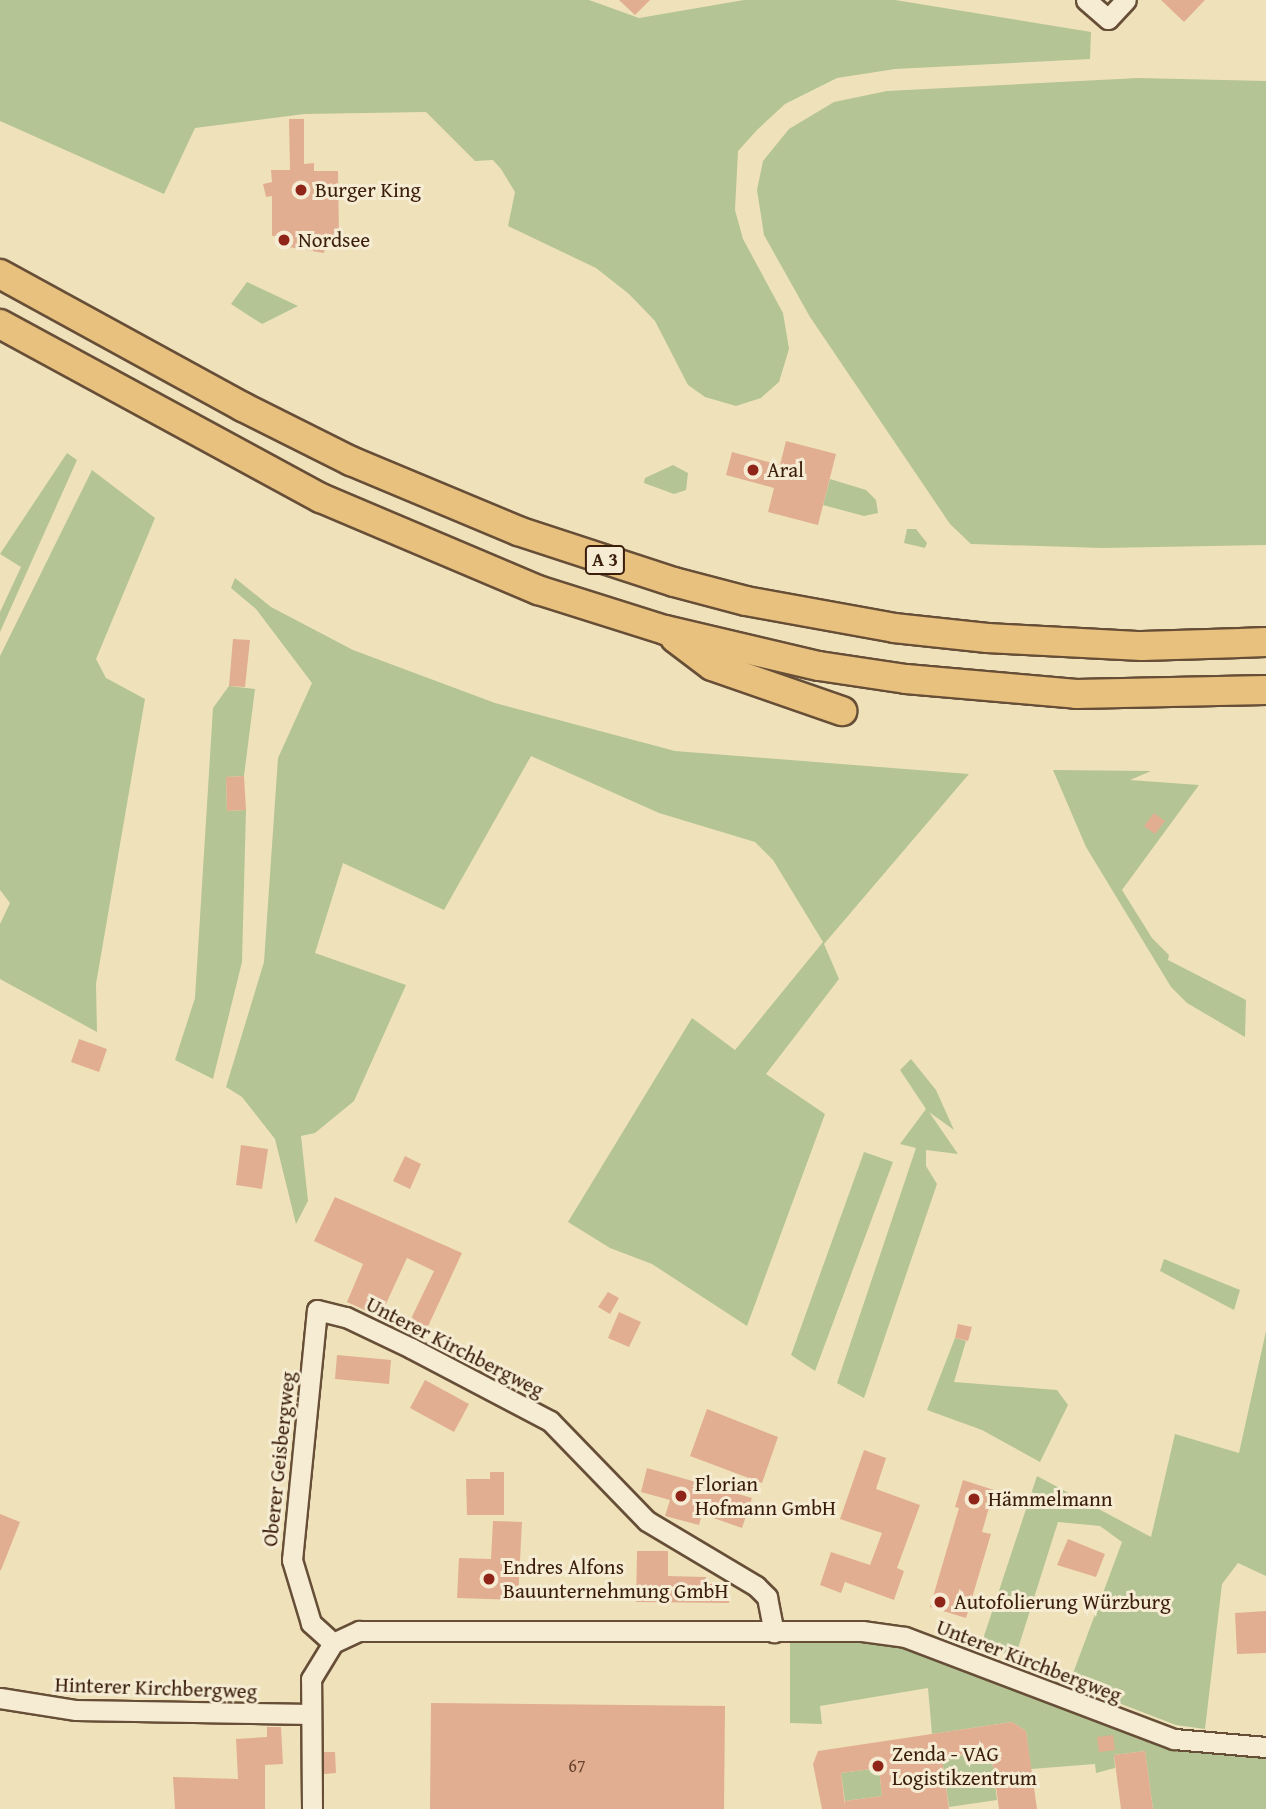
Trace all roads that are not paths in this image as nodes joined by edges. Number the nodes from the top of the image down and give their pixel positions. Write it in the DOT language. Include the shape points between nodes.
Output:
graph roads {
  1 [pos="1086,0"];
  2 [pos="1126,0"];
  3 [pos="0,274"];
  4 [pos="0,324"];
  5 [pos="665,630"];
  6 [pos="1266,642"];
  7 [pos="1266,690"];
  8 [pos="842,711"];
  9 [pos="317,1310"];
  10 [pos="774,1632"];
  11 [pos="333,1643"];
  12 [pos="0,1698"];
  13 [pos="311,1714"];
  14 [pos="1266,1747"];
  15 [pos="312,1809"];
  1 -- 2 [label="street" via="1108,19"];
  3 -- 6 [label="highway, A 3" via="351,461 518,531 674,582 746,601 894,628 987,638 1142,646"];
  4 -- 5 [label="highway, A 3" via="132,399 333,503 538,590"];
  5 -- 7 [label="highway, A 3" via="819,666 989,687 1089,694"];
  5 -- 8 [label="highway" via="712,666"];
  9 -- 10 [label="street, Unterer Kirchbergweg" via="346,1317 550,1421 647,1521 767,1597"];
  9 -- 11 [label="street, Oberer Geisbergweg" via="292,1560 311,1623"];
  10 -- 11 [label="street, Unterer Kirchbergweg" via="359,1631"];
  10 -- 14 [label="street, Unterer Kirchbergweg" via="862,1631 905,1637 1174,1739"];
  11 -- 13 [label="street" via="311,1679"];
  12 -- 13 [label="street, Hinterer Kirchbergweg" via="76,1710"];
  13 -- 15 [label="street"];
}
